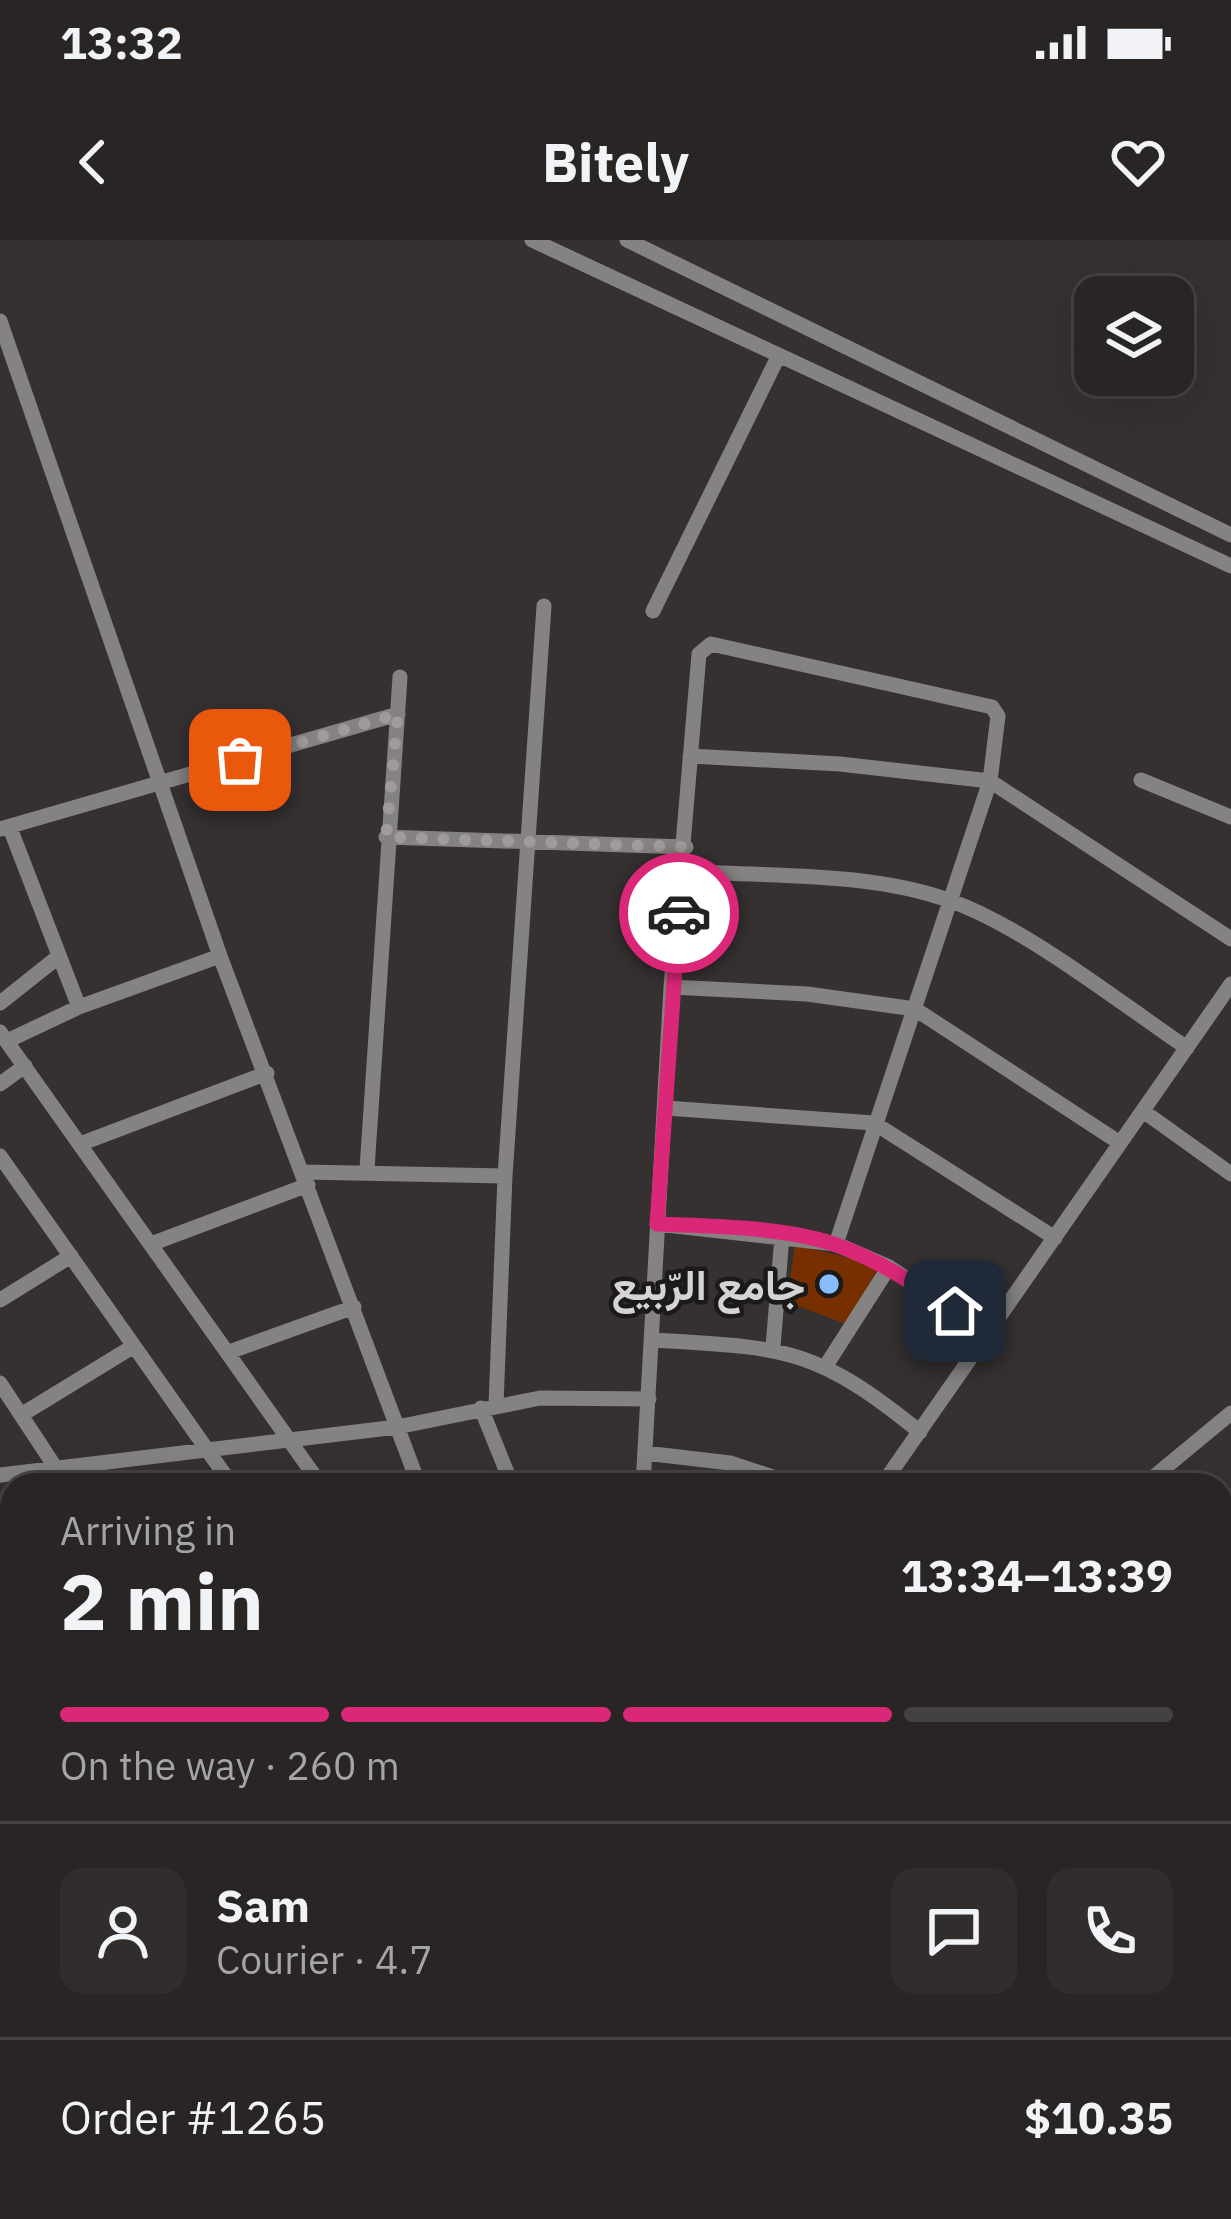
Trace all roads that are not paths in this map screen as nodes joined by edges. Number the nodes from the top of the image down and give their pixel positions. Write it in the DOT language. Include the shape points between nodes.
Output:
graph roads {
  1 [pos="532,240"];
  2 [pos="627,240"];
  3 [pos="0,321"];
  4 [pos="777,358"];
  5 [pos="1231,535"];
  6 [pos="1231,566"];
  7 [pos="544,605"];
  8 [pos="653,611"];
  9 [pos="400,677"];
  10 [pos="398,714"];
  11 [pos="690,756"];
  12 [pos="1141,780"];
  13 [pos="990,781"];
  14 [pos="161,783"];
  15 [pos="1231,817"];
  16 [pos="5,828"];
  17 [pos="386,837"];
  18 [pos="527,841"];
  19 [pos="686,847"];
  20 [pos="684,871"];
  21 [pos="950,900"];
  22 [pos="1231,939"];
  23 [pos="220,956"];
  24 [pos="58,957"];
  25 [pos="1231,984"];
  26 [pos="671,987"];
  27 [pos="0,1003"];
  28 [pos="79,1007"];
  29 [pos="915,1009"];
  30 [pos="3,1037"];
  31 [pos="1187,1048"];
  32 [pos="25,1066"];
  33 [pos="267,1073"];
  34 [pos="0,1084"];
  35 [pos="665,1108"];
  36 [pos="1143,1111"];
  37 [pos="874,1123"];
  38 [pos="1120,1143"];
  39 [pos="80,1144"];
  40 [pos="0,1156"];
  41 [pos="367,1169"];
  42 [pos="1231,1174"];
  43 [pos="505,1176"];
  44 [pos="306,1179"];
  45 [pos="657,1224"];
  46 [pos="782,1236"];
  47 [pos="1055,1238"];
  48 [pos="151,1244"];
  49 [pos="836,1244"];
  50 [pos="71,1256"];
  51 [pos="889,1267"];
  52 [pos="0,1300"];
  53 [pos="354,1307"];
  54 [pos="988,1333"];
  55 [pos="653,1340"];
  56 [pos="134,1346"];
  57 [pos="773,1347"];
  58 [pos="229,1352"];
  59 [pos="827,1364"];
  60 [pos="0,1384"];
  61 [pos="649,1399"];
  62 [pos="488,1407"];
  63 [pos="1231,1412"];
  64 [pos="21,1415"];
  65 [pos="397,1427"];
  66 [pos="920,1432"];
  67 [pos="292,1441"];
  68 [pos="209,1452"];
  69 [pos="645,1453"];
  70 [pos="56,1468"];
  71 [pos="16,1473"];
  72 [pos="59,1473"];
  73 [pos="224,1473"];
  74 [pos="313,1473"];
  75 [pos="414,1473"];
  76 [pos="508,1473"];
  77 [pos="644,1473"];
  78 [pos="760,1473"];
  79 [pos="891,1473"];
  80 [pos="1158,1473"];
  1 -- 4 [label="street"];
  2 -- 5 [label="street"];
  3 -- 14 [label="street"];
  4 -- 6 [label="street"];
  4 -- 8 [label="street"];
  7 -- 18 [label="street"];
  9 -- 10 [label="street"];
  10 -- 14 [label="street"];
  10 -- 17 [label="street"];
  11 -- 13 [label="street"];
  11 -- 13 [label="street" via="699,654 720,644 992,707 998,716"];
  11 -- 19 [label="street"];
  12 -- 15 [label="street"];
  13 -- 21 [label="street"];
  13 -- 22 [label="street"];
  14 -- 16 [label="street"];
  14 -- 23 [label="street"];
  16 -- 24 [label="street"];
  17 -- 18 [label="street"];
  17 -- 41 [label="street"];
  18 -- 19 [label="street"];
  18 -- 43 [label="street"];
  19 -- 20 [label="street"];
  20 -- 21 [label="street" via="860,883"];
  20 -- 26 [label="street"];
  21 -- 29 [label="street"];
  21 -- 31 [label="street"];
  23 -- 28 [label="street"];
  23 -- 33 [label="street"];
  24 -- 27 [label="street"];
  24 -- 28 [label="street"];
  25 -- 31 [label="street"];
  26 -- 29 [label="street"];
  26 -- 35 [label="street"];
  28 -- 30 [label="street"];
  29 -- 37 [label="street"];
  29 -- 38 [label="street"];
  30 -- 32 [label="street"];
  31 -- 36 [label="street"];
  32 -- 34 [label="street"];
  32 -- 39 [label="street"];
  33 -- 39 [label="street"];
  33 -- 44 [label="street"];
  35 -- 37 [label="street"];
  35 -- 45 [label="street"];
  36 -- 38 [label="street"];
  36 -- 42 [label="street"];
  37 -- 47 [label="street"];
  37 -- 49 [label="street"];
  38 -- 47 [label="street"];
  39 -- 48 [label="street"];
  40 -- 50 [label="street"];
  41 -- 43 [label="street"];
  41 -- 44 [label="street"];
  43 -- 62 [label="street"];
  44 -- 48 [label="street"];
  44 -- 53 [label="street"];
  45 -- 46 [label="street"];
  45 -- 55 [label="street"];
  46 -- 49 [label="street"];
  46 -- 57 [label="street"];
  47 -- 54 [label="street"];
  48 -- 58 [label="street"];
  49 -- 51 [label="street"];
  50 -- 52 [label="street"];
  50 -- 56 [label="street"];
  51 -- 54 [label="street"];
  51 -- 59 [label="street"];
  53 -- 58 [label="street"];
  53 -- 65 [label="street"];
  54 -- 66 [label="street"];
  55 -- 57 [label="street"];
  55 -- 61 [label="street"];
  56 -- 64 [label="street"];
  56 -- 68 [label="street"];
  57 -- 59 [label="street"];
  58 -- 67 [label="street"];
  59 -- 66 [label="street"];
  60 -- 64 [label="street"];
  61 -- 62 [label="street" via="570,1396"];
  61 -- 69 [label="street"];
  62 -- 65 [label="street"];
  62 -- 76 [label="street"];
  63 -- 80 [label="street"];
  64 -- 70 [label="street"];
  65 -- 67 [label="street"];
  65 -- 75 [label="street"];
  66 -- 79 [label="street"];
  67 -- 68 [label="street"];
  67 -- 74 [label="street"];
  68 -- 70 [label="street"];
  68 -- 73 [label="street"];
  69 -- 77 [label="street"];
  69 -- 78 [label="street"];
  70 -- 71 [label="street"];
  70 -- 72 [label="street"];
}
